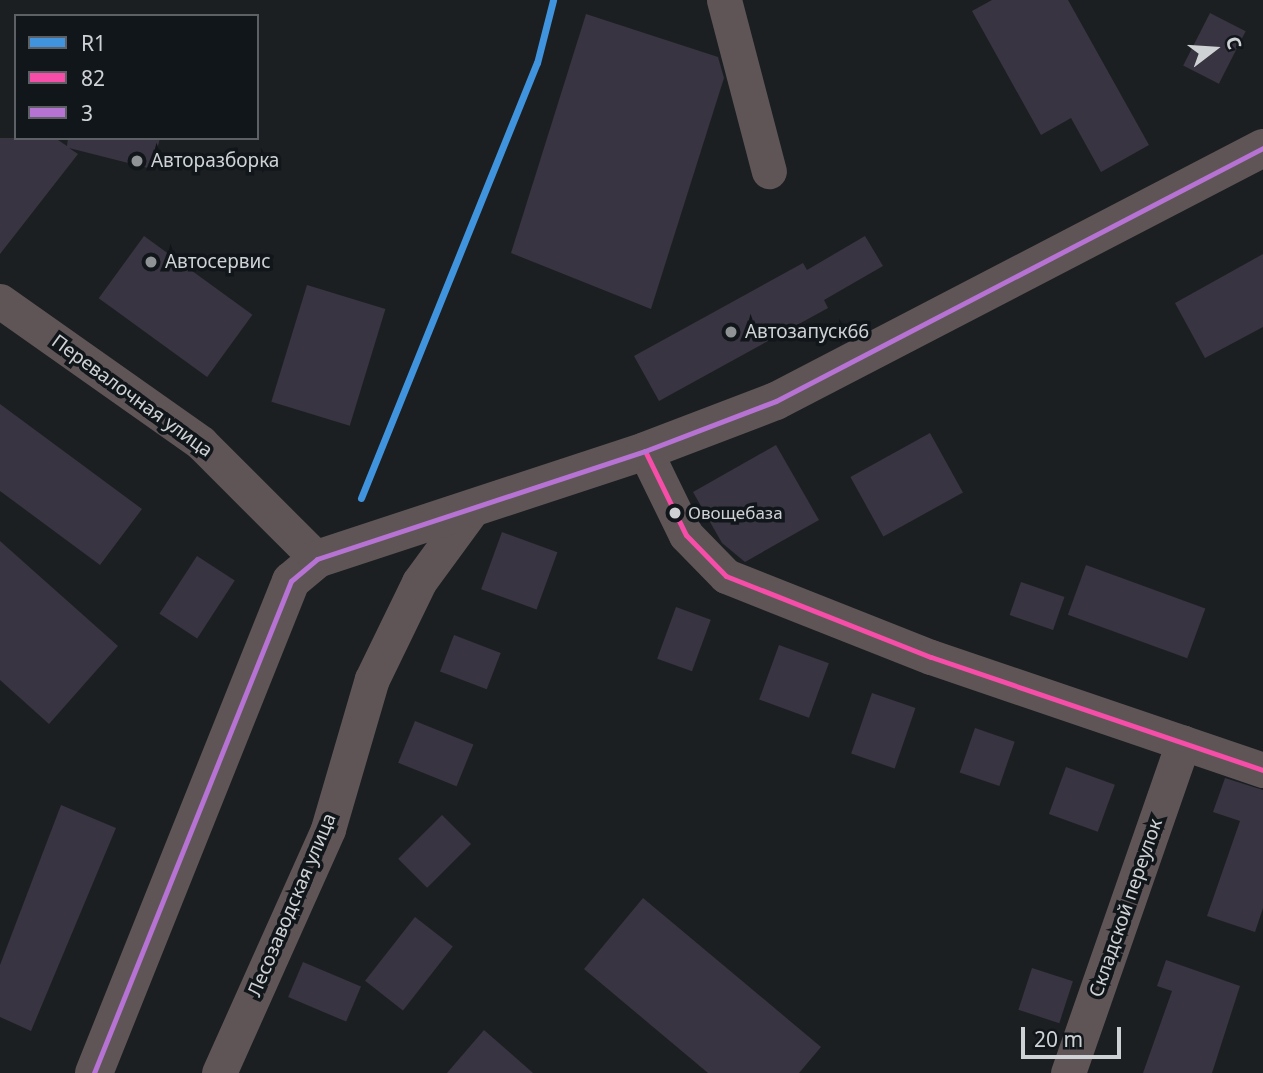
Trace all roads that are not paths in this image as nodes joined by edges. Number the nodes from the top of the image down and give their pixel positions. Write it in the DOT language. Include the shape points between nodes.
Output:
graph roads {
  1 [pos="724,0"];
  2 [pos="1263,148"];
  3 [pos="769,171"];
  4 [pos="0,301"];
  5 [pos="645,451"];
  6 [pos="471,511"];
  7 [pos="317,559"];
  8 [pos="1183,742"];
  9 [pos="1263,769"];
  10 [pos="94,1073"];
  11 [pos="219,1073"];
  12 [pos="1069,1073"];
  1 -- 3 [label="street"];
  2 -- 5 [label="street" via="776,401"];
  4 -- 7 [label="street, Перевалочная улица" via="201,443"];
  5 -- 6 [label="street"];
  5 -- 8 [label="street" via="686,535 726,576 931,657"];
  6 -- 7 [label="street"];
  6 -- 11 [label="street, Лесозаводская улица" via="419,582 372,679 328,829"];
  7 -- 10 [label="street" via="291,580"];
  8 -- 9 [label="street"];
  8 -- 12 [label="street, Складской переулок"];
}
